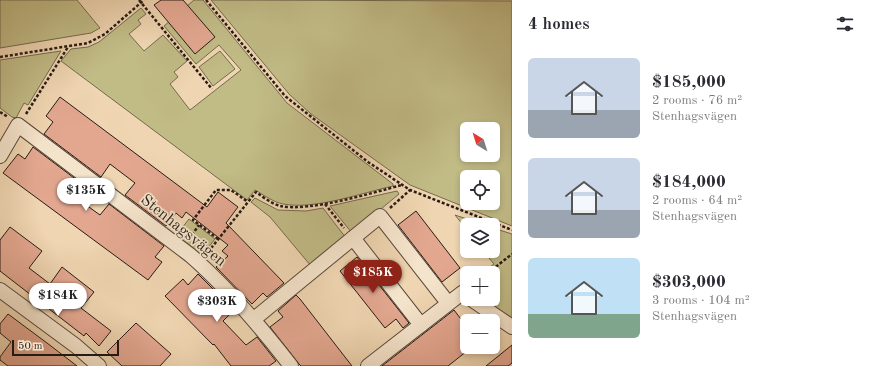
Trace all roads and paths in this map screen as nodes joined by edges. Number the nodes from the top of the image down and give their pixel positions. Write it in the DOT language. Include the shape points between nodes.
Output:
graph roads {
  1 [pos="144,0"];
  2 [pos="206,0"];
  3 [pos="140,1"];
  4 [pos="69,47"];
  5 [pos="0,57"];
  6 [pos="212,88"];
  7 [pos="0,112"];
  8 [pos="18,125"];
  9 [pos="0,156"];
  10 [pos="402,185"];
  11 [pos="410,190"];
  12 [pos="248,202"];
  13 [pos="325,204"];
  14 [pos="380,216"];
  15 [pos="512,230"];
  16 [pos="352,238"];
  17 [pos="218,239"];
  18 [pos="512,254"];
  19 [pos="199,263"];
  20 [pos="497,266"];
  21 [pos="0,290"];
  22 [pos="460,294"];
  23 [pos="448,303"];
  24 [pos="482,306"];
  25 [pos="254,319"];
  26 [pos="420,325"];
  27 [pos="512,326"];
  28 [pos="98,366"];
  29 [pos="290,366"];
  30 [pos="368,366"];
  1 -- 3 [label="path"];
  2 -- 10 [label="path" via="285,96 368,162"];
  3 -- 4 [label="path" via="105,34 88,43"];
  3 -- 6 [label="path"];
  4 -- 5 [label="path"];
  4 -- 8 [label="path"];
  7 -- 8 [label="path"];
  8 -- 9 [label="street"];
  8 -- 19 [label="street, Stenhagsvägen"];
  10 -- 11 [label="path"];
  10 -- 13 [label="path"];
  11 -- 14 [label="path"];
  11 -- 15 [label="path"];
  12 -- 13 [label="path" via="256,192 279,206"];
  12 -- 17 [label="path"];
  12 -- 17 [label="path" via="231,190 216,190 193,220"];
  13 -- 16 [label="path"];
  14 -- 16 [label="street"];
  14 -- 23 [label="street"];
  16 -- 25 [label="street"];
  16 -- 26 [label="street"];
  17 -- 19 [label="path"];
  18 -- 20 [label="path"];
  19 -- 25 [label="street, Stenhagsvägen"];
  21 -- 28 [label="street" via="76,346"];
  22 -- 23 [label="street"];
  23 -- 26 [label="street"];
  24 -- 27 [label="street"];
  25 -- 29 [label="street, Stenhagsvägen"];
  26 -- 30 [label="street"];
}
